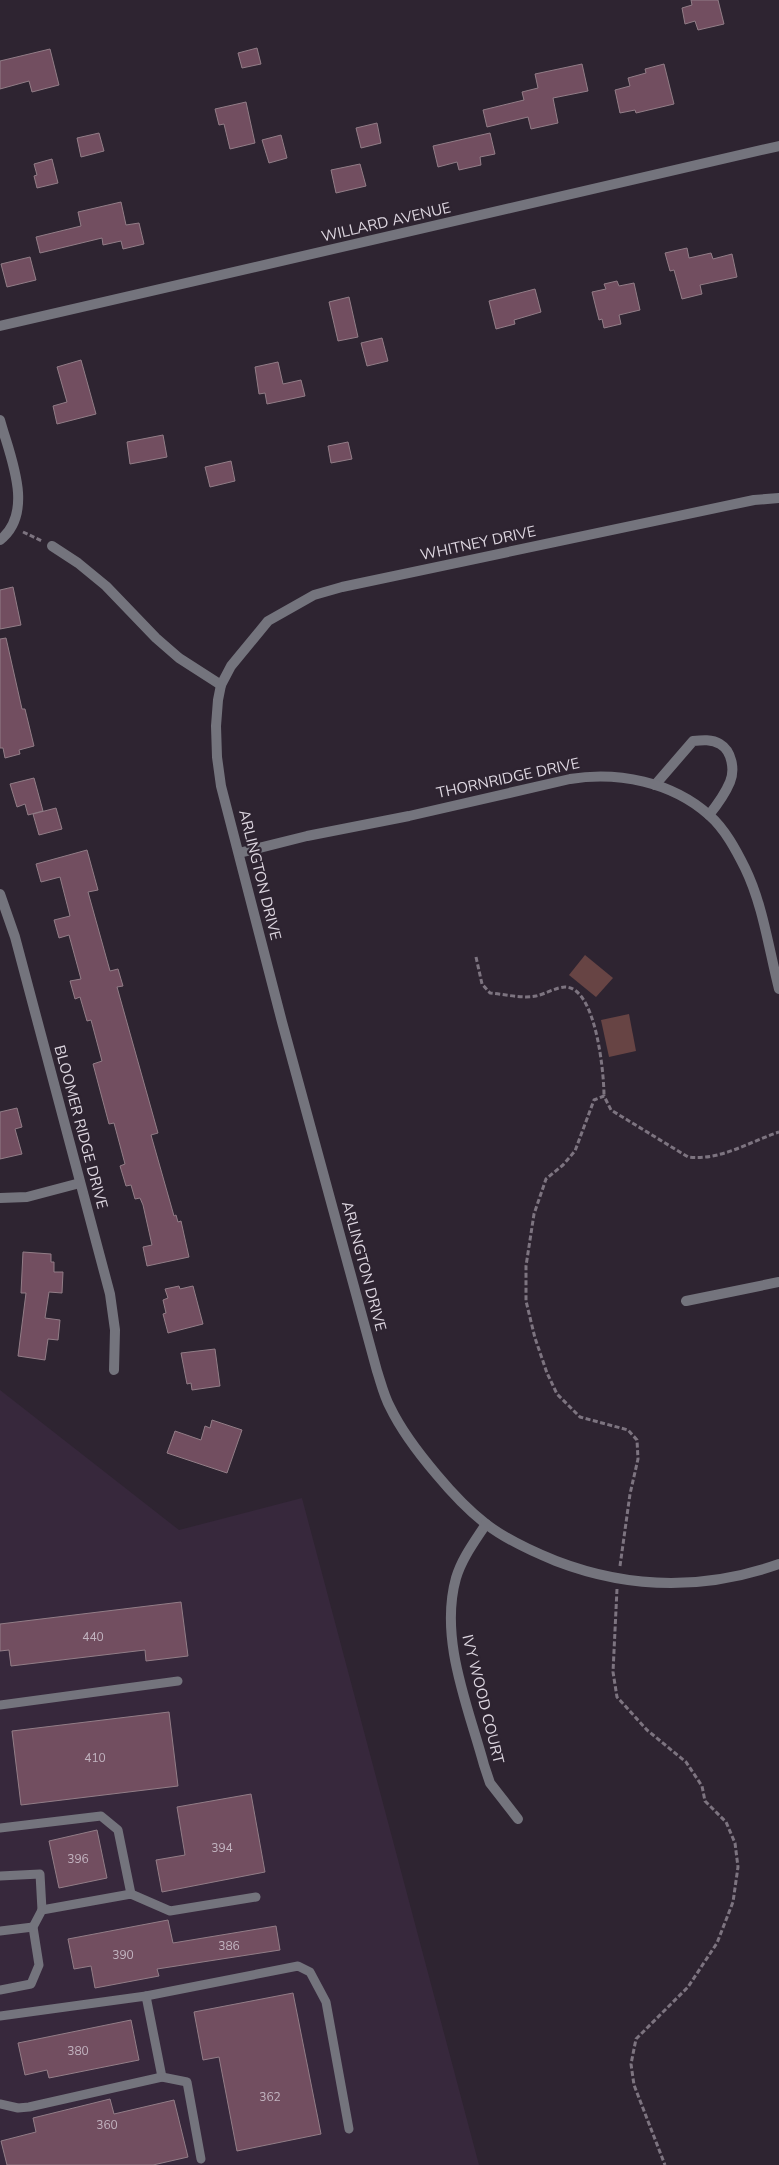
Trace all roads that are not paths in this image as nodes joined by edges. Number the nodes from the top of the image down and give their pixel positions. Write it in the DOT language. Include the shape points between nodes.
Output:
graph roads {
  1 [pos="779,146"];
  2 [pos="0,326"];
  3 [pos="0,420"];
  4 [pos="779,498"];
  5 [pos="0,540"];
  6 [pos="52,546"];
  7 [pos="221,685"];
  8 [pos="655,785"];
  9 [pos="709,815"];
  10 [pos="239,853"];
  11 [pos="0,894"];
  12 [pos="779,989"];
  13 [pos="80,1183"];
  14 [pos="0,1198"];
  15 [pos="779,1282"];
  16 [pos="686,1301"];
  17 [pos="114,1370"];
  18 [pos="486,1524"];
  19 [pos="779,1564"];
  20 [pos="178,1681"];
  21 [pos="0,1705"];
  22 [pos="518,1819"];
  23 [pos="0,1828"];
  24 [pos="0,1876"];
  25 [pos="131,1894"];
  26 [pos="256,1897"];
  27 [pos="42,1910"];
  28 [pos="33,1927"];
  29 [pos="0,1931"];
  30 [pos="0,1990"];
  31 [pos="146,1996"];
  32 [pos="0,2016"];
  33 [pos="162,2077"];
  34 [pos="0,2104"];
  35 [pos="349,2129"];
  36 [pos="202,2159"];
  1 -- 2 [label="street, WILLARD AVENUE"];
  3 -- 5 [label="street" via="18,494 15,516"];
  4 -- 7 [label="street, WHITNEY DRIVE" via="754,500 314,595 268,621 231,666"];
  6 -- 7 [label="street" via="106,586 180,658"];
  7 -- 10 [label="street, ARLINGTON DRIVE" via="216,726 217,757 221,786"];
  8 -- 9 [label="street, THORNRIDGE DRIVE" via="684,798"];
  8 -- 9 [label="street" via="693,741 709,740 720,744 728,753 732,766 731,780"];
  8 -- 10 [label="street, THORNRIDGE DRIVE" via="635,779 594,775"];
  9 -- 12 [label="street, THORNRIDGE DRIVE" via="733,844 746,870"];
  10 -- 18 [label="street, ARLINGTON DRIVE" via="284,1031 389,1406 427,1463 454,1495"];
  11 -- 13 [label="street, BLOOMER RIDGE DRIVE" via="15,937"];
  13 -- 14 [label="street" via="26,1197"];
  13 -- 17 [label="street, BLOOMER RIDGE DRIVE" via="110,1294 116,1330"];
  15 -- 16 [label="street"];
  18 -- 19 [label="street, ARLINGTON DRIVE" via="526,1550 618,1580 694,1583 724,1580"];
  18 -- 22 [label="street, IVY WOOD COURT" via="456,1576 450,1618 452,1641 490,1783"];
  20 -- 21 [label="lane"];
  23 -- 25 [label="lane" via="102,1816 118,1830"];
  24 -- 27 [label="lane" via="40,1874"];
  25 -- 26 [label="lane" via="170,1911"];
  25 -- 27 [label="lane"];
  27 -- 28 [label="lane"];
  28 -- 29 [label="lane"];
  28 -- 30 [label="lane" via="39,1965 31,1984"];
  31 -- 32 [label="lane"];
  31 -- 33 [label="lane"];
  31 -- 35 [label="lane" via="298,1966 310,1972 326,2002"];
  33 -- 34 [label="lane" via="29,2108"];
  33 -- 36 [label="lane" via="187,2082"];
}
